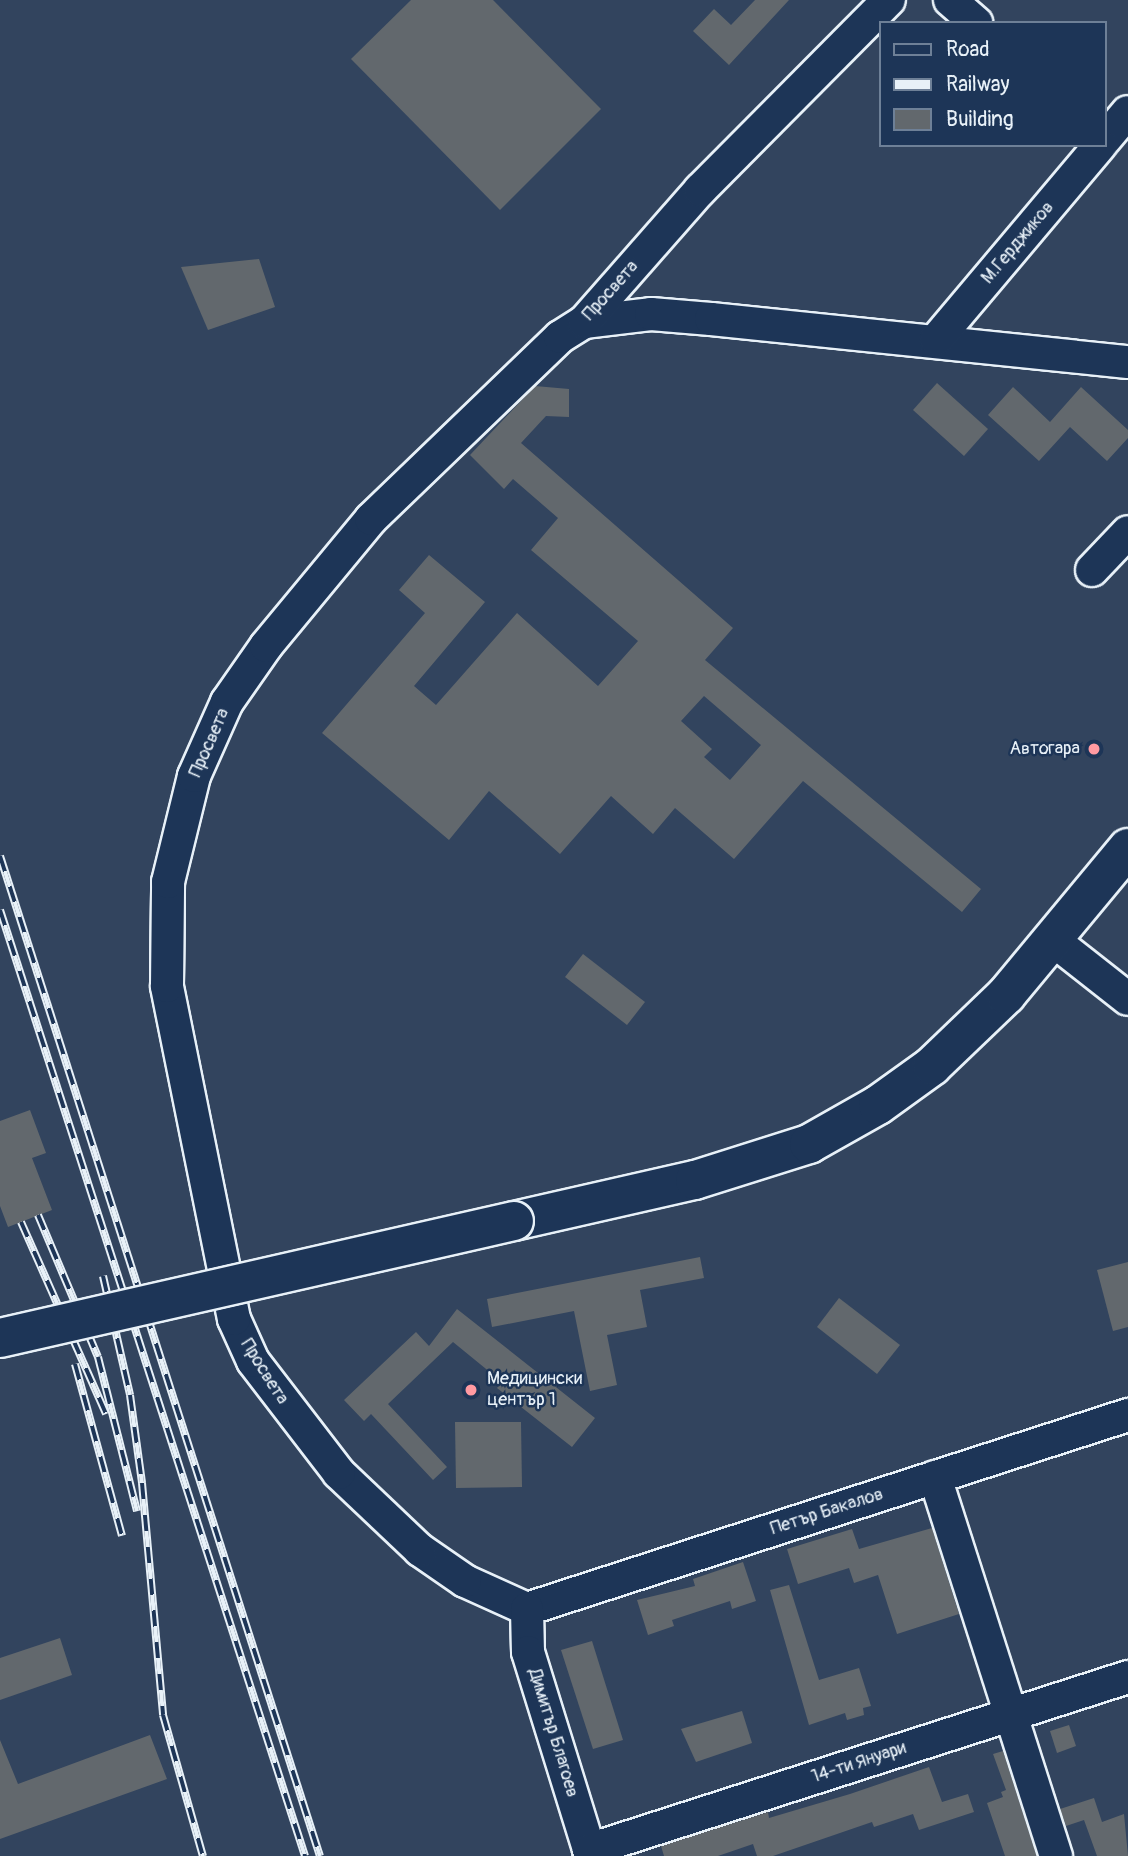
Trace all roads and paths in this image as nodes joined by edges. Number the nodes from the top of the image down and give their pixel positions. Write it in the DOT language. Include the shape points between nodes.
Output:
graph roads {
  1 [pos="888,0"];
  2 [pos="950,0"];
  3 [pos="974,21"];
  4 [pos="1097,147"];
  5 [pos="584,322"];
  6 [pos="936,340"];
  7 [pos="1128,362"];
  8 [pos="1128,532"];
  9 [pos="1092,570"];
  10 [pos="1128,848"];
  11 [pos="1053,940"];
  12 [pos="1128,999"];
  13 [pos="0,1338"];
  14 [pos="1128,1415"];
  15 [pos="935,1477"];
  16 [pos="527,1609"];
  17 [pos="1128,1676"];
  18 [pos="1011,1714"];
  19 [pos="590,1853"];
  20 [pos="1056,1856"];
  1 -- 5 [label="street, Просвета" via="700,190"];
  2 -- 3 [label="street"];
  4 -- 6 [label="street, М.Герджиков"];
  5 -- 6 [label="street" via="651,314"];
  5 -- 16 [label="street, Просвета" via="560,337 372,519 258,657 227,702 194,776 168,882 165,929 167,986 211,1218 234,1319 253,1361 339,1473 420,1550 465,1581"];
  6 -- 7 [label="street"];
  8 -- 9 [label="street"];
  10 -- 11 [label="main road"];
  11 -- 12 [label="street"];
  11 -- 13 [label="main road, bridge" via="1006,995 932,1066 878,1105 809,1144 695,1180"];
  14 -- 15 [label="street, Петър Бакалов"];
  15 -- 16 [label="street, Петър Бакалов"];
  15 -- 18 [label="street"];
  16 -- 19 [label="street, Димитър Благоев" via="528,1652"];
  17 -- 18 [label="street, 14-ти Януари"];
  18 -- 19 [label="street, 14-ти Януари"];
  18 -- 20 [label="street"];
}
